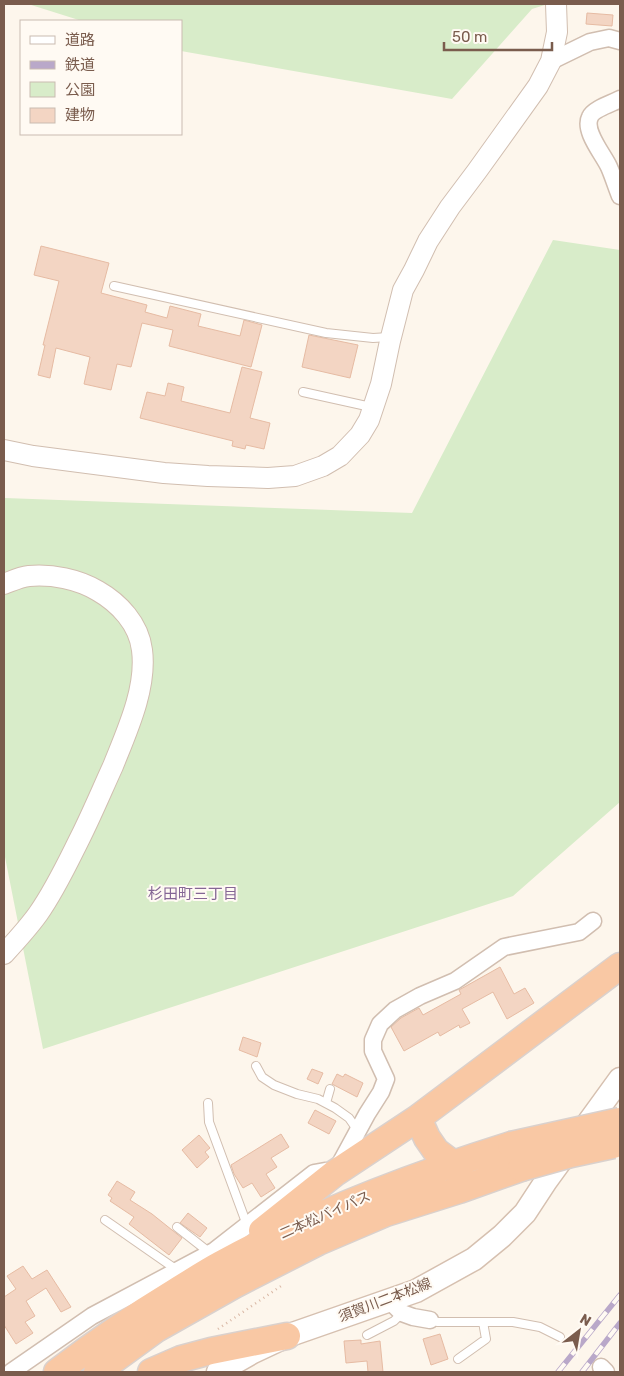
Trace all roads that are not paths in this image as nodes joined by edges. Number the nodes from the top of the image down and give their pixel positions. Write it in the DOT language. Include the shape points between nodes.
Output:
graph roads {
  1 [pos="556,4"];
  2 [pos="620,40"];
  3 [pos="551,61"];
  4 [pos="620,100"];
  5 [pos="620,196"];
  6 [pos="114,286"];
  7 [pos="391,337"];
  8 [pos="303,392"];
  9 [pos="373,408"];
  10 [pos="4,450"];
  11 [pos="4,584"];
  12 [pos="593,921"];
  13 [pos="4,954"];
  14 [pos="620,966"];
  15 [pos="256,1066"];
  16 [pos="620,1079"];
  17 [pos="330,1089"];
  18 [pos="208,1103"];
  19 [pos="326,1103"];
  20 [pos="418,1118"];
  21 [pos="358,1131"];
  22 [pos="618,1137"];
  23 [pos="452,1163"];
  24 [pos="335,1174"];
  25 [pos="469,1186"];
  26 [pos="105,1220"];
  27 [pos="247,1225"];
  28 [pos="177,1227"];
  29 [pos="215,1258"];
  30 [pos="178,1270"];
  31 [pos="395,1307"];
  32 [pos="430,1320"];
  33 [pos="483,1322"];
  34 [pos="367,1335"];
  35 [pos="288,1336"];
  36 [pos="560,1337"];
  37 [pos="458,1359"];
  38 [pos="11,1372"];
  39 [pos="57,1372"];
  40 [pos="97,1372"];
  41 [pos="151,1372"];
  42 [pos="218,1372"];
  1 -- 3 [label="street" via="557,32"];
  2 -- 3 [label="street" via="609,38 590,42"];
  3 -- 7 [label="street" via="538,86 428,241 403,290"];
  4 -- 5 [label="street" via="596,110 590,116 589,124"];
  6 -- 7 [label="lane" via="326,333"];
  7 -- 9 [label="street"];
  8 -- 9 [label="lane"];
  9 -- 10 [label="street" via="360,436 340,456 295,476 268,478 164,473"];
  11 -- 13 [label="street" via="28,576 46,576 95,589 130,620 142,648 143,665 133,716 94,808 49,897"];
  12 -- 21 [label="street" via="579,932 504,947 455,981 396,1010 380,1024 373,1040 373,1051 386,1079"];
  14 -- 20 [label="highway"];
  15 -- 19 [label="lane" via="262,1077 274,1085"];
  16 -- 31 [label="main road, 須賀川二本松線" via="525,1213 474,1259 416,1291"];
  17 -- 19 [label="lane"];
  18 -- 27 [label="lane" via="209,1122"];
  19 -- 21 [label="lane" via="350,1118"];
  20 -- 23 [label="highway" via="436,1151"];
  20 -- 24 [label="highway"];
  21 -- 24 [label="street"];
  22 -- 23 [label="highway, 二本松バイパス, bridge" via="511,1145"];
  22 -- 25 [label="highway, 二本松バイパス, bridge"];
  23 -- 25 [label="highway"];
  23 -- 29 [label="highway, 二本松バイパス"];
  24 -- 27 [label="street" via="325,1171 314,1173"];
  24 -- 29 [label="highway"];
  25 -- 40 [label="highway, 二本松バイパス" via="386,1213 318,1242 156,1330"];
  26 -- 30 [label="lane"];
  27 -- 29 [label="street"];
  28 -- 29 [label="lane"];
  29 -- 30 [label="street"];
  29 -- 39 [label="highway, 二本松バイパス"];
  30 -- 38 [label="street" via="92,1316"];
  31 -- 32 [label="street" via="413,1317"];
  31 -- 34 [label="lane" via="394,1321"];
  31 -- 35 [label="main road, 須賀川二本松線"];
  32 -- 33 [label="lane"];
  33 -- 36 [label="lane" via="514,1322 540,1327"];
  33 -- 37 [label="lane" via="486,1339"];
  35 -- 41 [label="highway" via="188,1357"];
  35 -- 42 [label="main road, 須賀川二本松線"];
}
